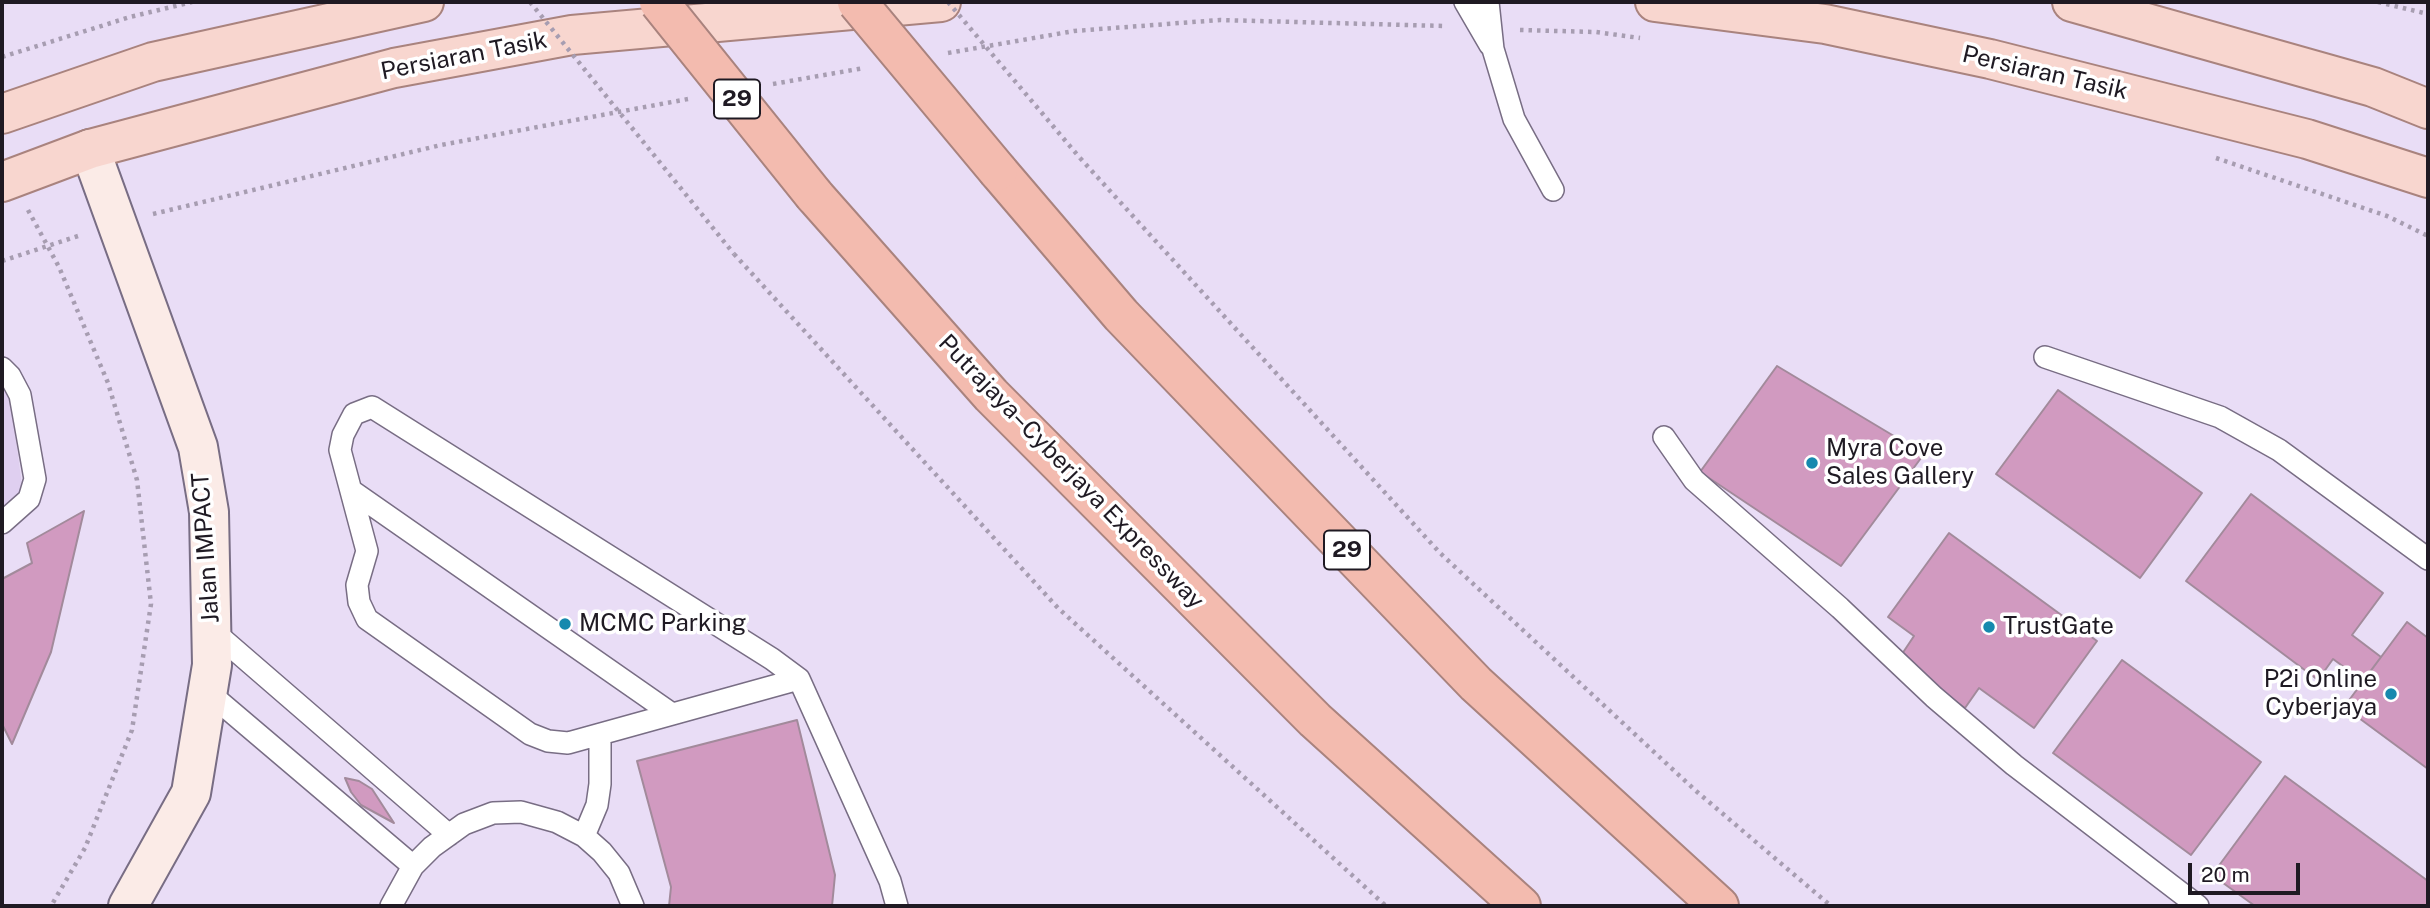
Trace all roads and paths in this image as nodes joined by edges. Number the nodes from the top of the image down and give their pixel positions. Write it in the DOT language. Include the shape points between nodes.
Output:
graph roads {
  1 [pos="192,2"];
  2 [pos="424,2"];
  3 [pos="530,2"];
  4 [pos="659,2"];
  5 [pos="857,2"];
  6 [pos="941,2"];
  7 [pos="948,2"];
  8 [pos="1465,2"];
  9 [pos="1488,2"];
  10 [pos="1655,2"];
  11 [pos="2072,2"];
  12 [pos="2378,2"];
  13 [pos="2428,14"];
  14 [pos="1488,35"];
  15 [pos="1649,40"];
  16 [pos="938,55"];
  17 [pos="2,57"];
  18 [pos="870,67"];
  19 [pos="762,86"];
  20 [pos="694,98"];
  21 [pos="2428,108"];
  22 [pos="2,114"];
  23 [pos="90,149"];
  24 [pos="2215,158"];
  25 [pos="2428,178"];
  26 [pos="6,181"];
  27 [pos="1553,190"];
  28 [pos="117,222"];
  29 [pos="2428,236"];
  30 [pos="48,247"];
  31 [pos="2,261"];
  32 [pos="2045,357"];
  33 [pos="2,368"];
  34 [pos="1664,437"];
  35 [pos="352,491"];
  36 [pos="2,523"];
  37 [pos="2428,559"];
  38 [pos="212,630"];
  39 [pos="799,679"];
  40 [pos="208,692"];
  41 [pos="672,714"];
  42 [pos="600,735"];
  43 [pos="449,835"];
  44 [pos="583,836"];
  45 [pos="413,866"];
  46 [pos="51,906"];
  47 [pos="128,906"];
  48 [pos="391,906"];
  49 [pos="633,906"];
  50 [pos="897,906"];
  51 [pos="1386,906"];
  52 [pos="1521,906"];
  53 [pos="1719,906"];
  54 [pos="1831,906"];
  55 [pos="2199,906"];
  1 -- 17 [label="path"];
  2 -- 22 [label="main road" via="153,62"];
  3 -- 51 [label="path, bridge" via="734,254 1058,608"];
  4 -- 52 [label="highway, Putrajaya–Cyberjaya Expressway / 29, bridge" via="814,195 991,395 1315,720"];
  5 -- 53 [label="highway, 29, bridge" via="1121,315 1476,684"];
  6 -- 23 [label="main road, Persiaran Tasik" via="586,34 509,46 328,84"];
  7 -- 54 [label="path, bridge" via="1080,158 1440,553 1696,791"];
  8 -- 14 [label="lane"];
  9 -- 14 [label="lane"];
  10 -- 25 [label="main road, Persiaran Tasik" via="1825,24 1990,59 2307,139"];
  11 -- 21 [label="main road"];
  12 -- 13 [label="path"];
  14 -- 15 [label="path" via="1596,32"];
  14 -- 16 [label="path" via="1220,20 1074,31"];
  14 -- 27 [label="lane" via="1514,119"];
  18 -- 19 [label="path"];
  20 -- 28 [label="path" via="441,145"];
  23 -- 26 [label="main road, Persiaran Tasik"];
  23 -- 28 [label="street, Jalan IMPACT"];
  24 -- 29 [label="path" via="2387,216"];
  26 -- 30 [label="path"];
  28 -- 30 [label="path"];
  28 -- 38 [label="street, Jalan IMPACT" via="198,447 209,512"];
  30 -- 31 [label="path"];
  30 -- 46 [label="path" via="108,383 137,480 151,604 132,730 85,848"];
  32 -- 37 [label="lane" via="2220,417 2279,450"];
  33 -- 36 [label="lane" via="20,395 35,478 29,499"];
  34 -- 55 [label="lane" via="1694,480 1934,696 2014,765"];
  35 -- 39 [label="lane" via="340,450 343,435 354,414 372,407"];
  35 -- 41 [label="lane"];
  35 -- 42 [label="lane" via="367,551 358,585 367,619 530,734 568,743"];
  38 -- 40 [label="street, Jalan IMPACT"];
  38 -- 43 [label="lane"];
  39 -- 41 [label="lane"];
  39 -- 50 [label="lane"];
  40 -- 45 [label="lane"];
  40 -- 47 [label="street, Jalan IMPACT" via="191,793"];
  41 -- 42 [label="lane"];
  42 -- 44 [label="lane" via="597,805"];
  43 -- 44 [label="lane" via="493,813 522,812 557,822"];
  43 -- 45 [label="lane"];
  44 -- 49 [label="lane" via="619,873"];
  45 -- 48 [label="lane"];
}
